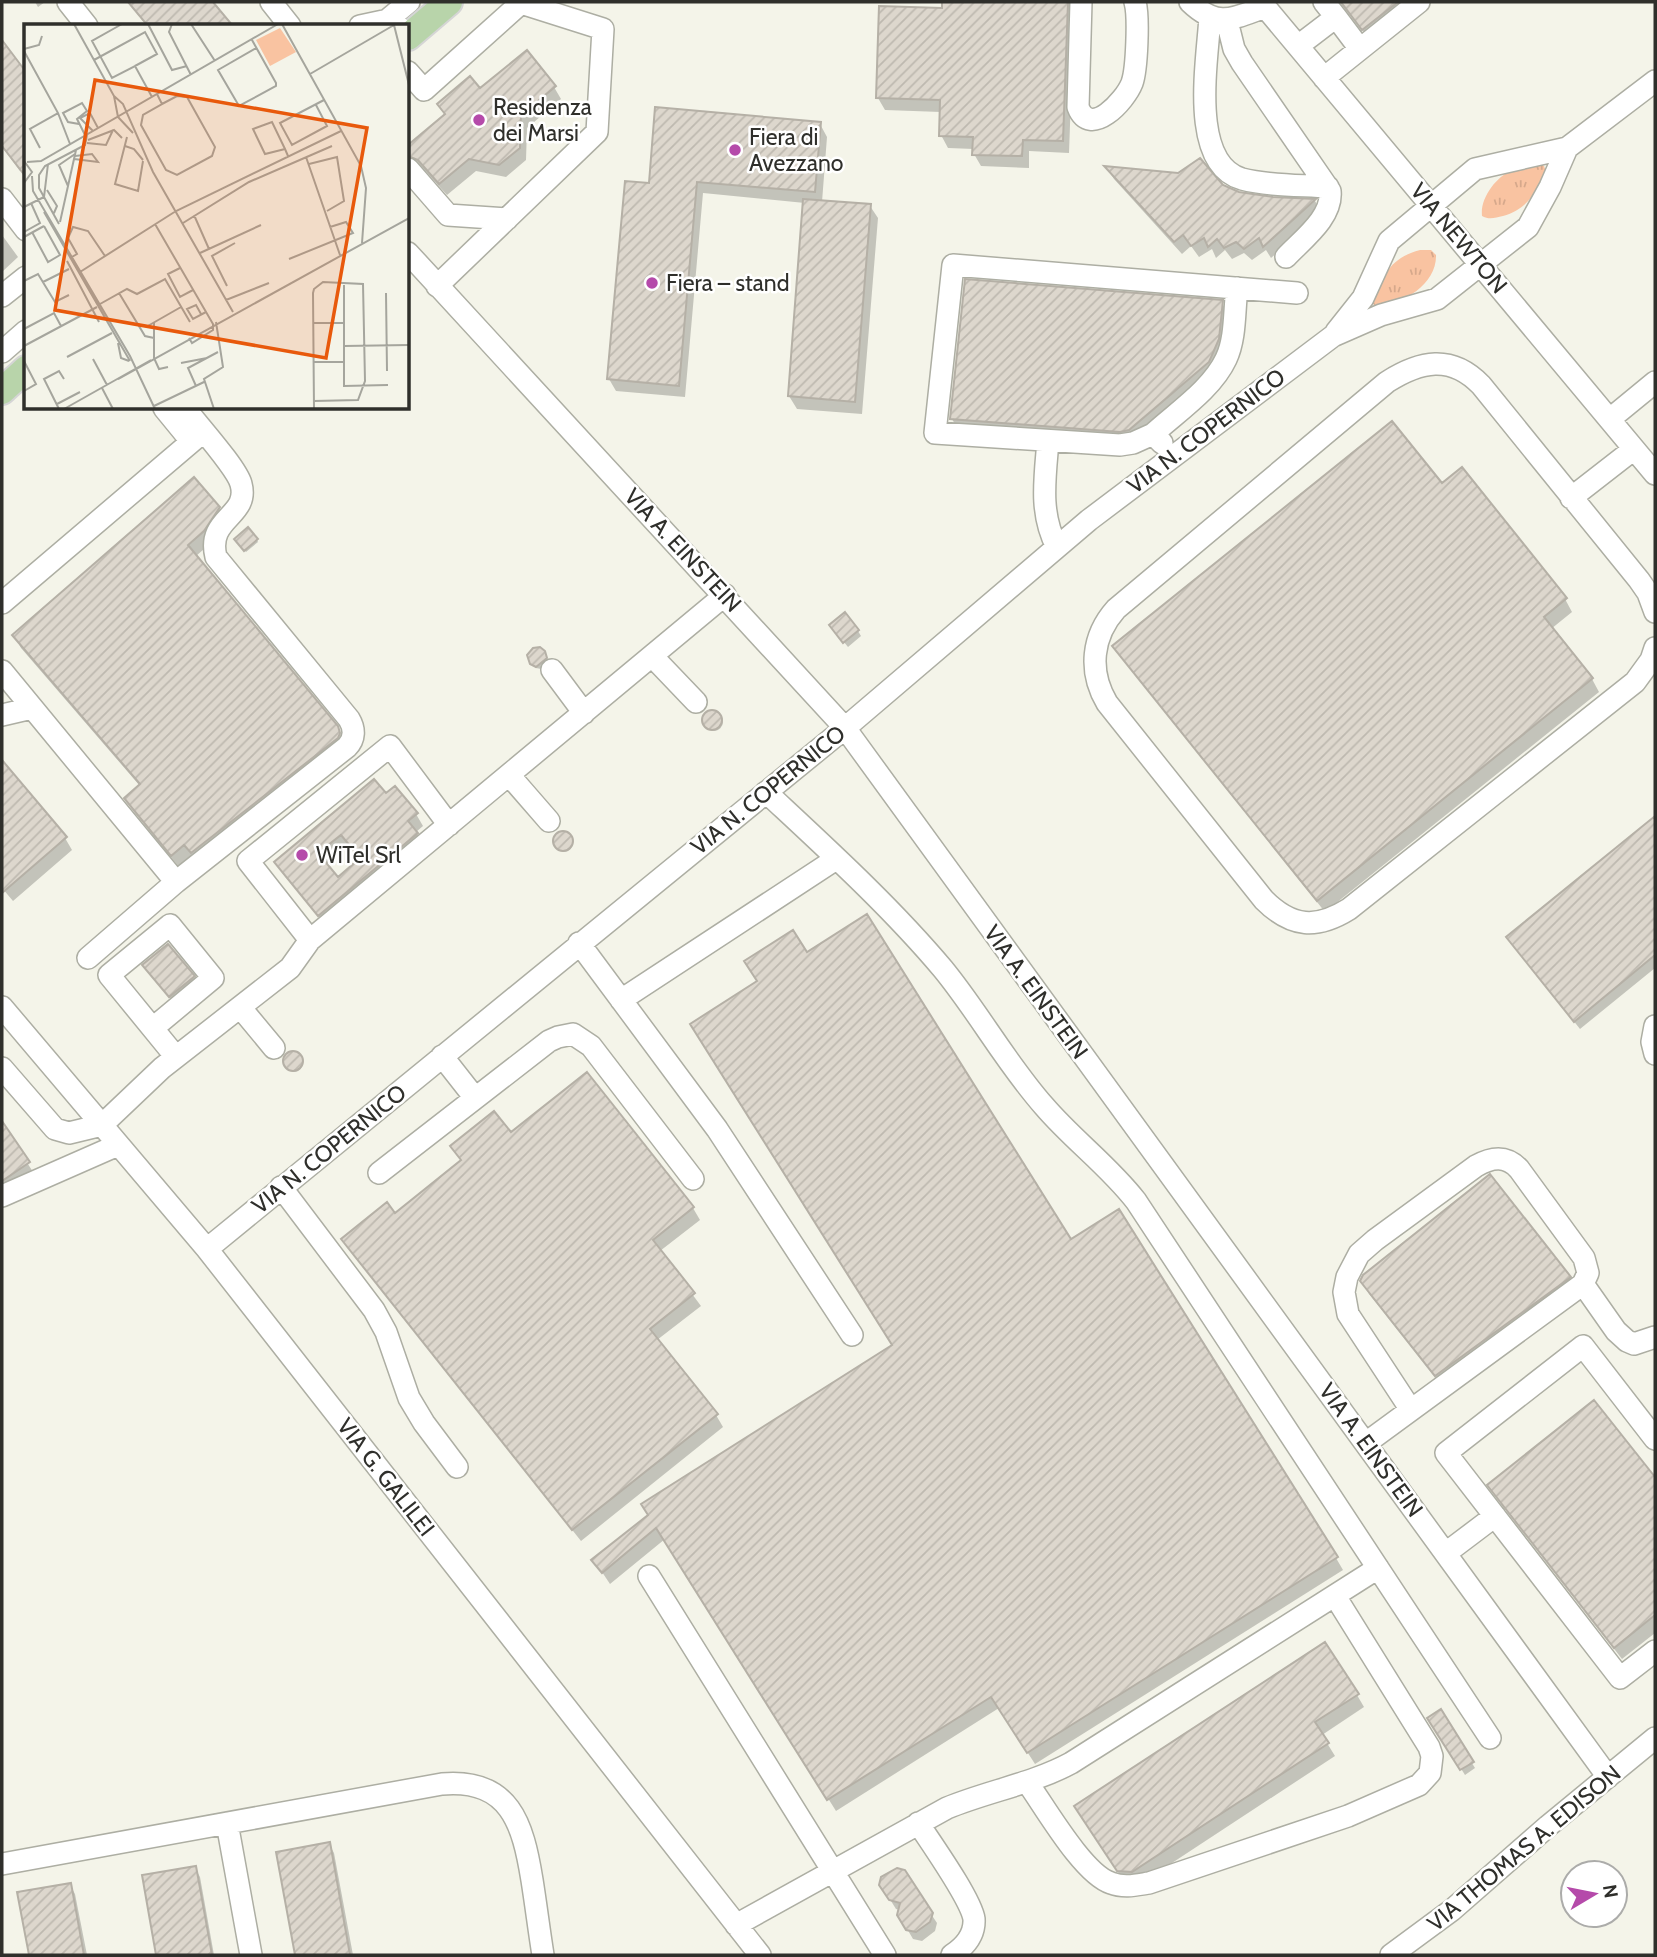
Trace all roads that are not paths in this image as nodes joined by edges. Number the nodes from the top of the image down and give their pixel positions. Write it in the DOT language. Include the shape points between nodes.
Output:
graph roads {
  1 [pos="68,2"];
  2 [pos="271,2"];
  3 [pos="409,2"];
  4 [pos="449,2"];
  5 [pos="1081,2"];
  6 [pos="1135,2"];
  7 [pos="1190,2"];
  8 [pos="1419,2"];
  9 [pos="1263,4"];
  10 [pos="1330,9"];
  11 [pos="1219,18"];
  12 [pos="85,24"];
  13 [pos="288,24"];
  14 [pos="401,24"];
  15 [pos="408,24"];
  16 [pos="1298,47"];
  17 [pos="1360,49"];
  18 [pos="410,74"];
  19 [pos="1324,78"];
  20 [pos="1655,81"];
  21 [pos="1567,148"];
  22 [pos="410,171"];
  23 [pos="1328,187"];
  24 [pos="2,199"];
  25 [pos="1430,204"];
  26 [pos="507,219"];
  27 [pos="24,227"];
  28 [pos="410,255"];
  29 [pos="1286,257"];
  30 [pos="1481,264"];
  31 [pos="24,279"];
  32 [pos="437,286"];
  33 [pos="1237,288"];
  34 [pos="1297,293"];
  35 [pos="2,296"];
  36 [pos="24,333"];
  37 [pos="1333,336"];
  38 [pos="2,352"];
  39 [pos="24,371"];
  40 [pos="1655,382"];
  41 [pos="2,391"];
  42 [pos="166,410"];
  43 [pos="186,410"];
  44 [pos="1610,419"];
  45 [pos="1153,434"];
  46 [pos="197,436"];
  47 [pos="1048,441"];
  48 [pos="1634,449"];
  49 [pos="1173,455"];
  50 [pos="1655,474"];
  51 [pos="1571,498"];
  52 [pos="1057,547"];
  53 [pos="725,595"];
  54 [pos="2,603"];
  55 [pos="1655,612"];
  56 [pos="1655,648"];
  57 [pos="652,656"];
  58 [pos="552,670"];
  59 [pos="2,671"];
  60 [pos="696,702"];
  61 [pos="32,708"];
  62 [pos="584,713"];
  63 [pos="2,715"];
  64 [pos="845,728"];
  65 [pos="509,775"];
  66 [pos="766,792"];
  67 [pos="549,821"];
  68 [pos="449,825"];
  69 [pos="836,859"];
  70 [pos="176,882"];
  71 [pos="310,940"];
  72 [pos="579,943"];
  73 [pos="88,958"];
  74 [pos="621,1000"];
  75 [pos="2,1007"];
  76 [pos="240,1007"];
  77 [pos="1655,1026"];
  78 [pos="153,1028"];
  79 [pos="274,1048"];
  80 [pos="1655,1054"];
  81 [pos="442,1056"];
  82 [pos="176,1057"];
  83 [pos="2,1068"];
  84 [pos="475,1098"];
  85 [pos="102,1125"];
  86 [pos="118,1145"];
  87 [pos="379,1172"];
  88 [pos="693,1179"];
  89 [pos="281,1187"];
  90 [pos="2,1196"];
  91 [pos="207,1249"];
  92 [pos="1583,1284"];
  93 [pos="852,1335"];
  94 [pos="1655,1337"];
  95 [pos="1411,1410"];
  96 [pos="1655,1439"];
  97 [pos="1366,1443"];
  98 [pos="457,1467"];
  99 [pos="1495,1516"];
  100 [pos="1446,1553"];
  101 [pos="1378,1569"];
  102 [pos="649,1576"];
  103 [pos="1335,1596"];
  104 [pos="1655,1651"];
  105 [pos="1490,1738"];
  106 [pos="1655,1738"];
  107 [pos="1608,1777"];
  108 [pos="1027,1782"];
  109 [pos="227,1823"];
  110 [pos="918,1823"];
  111 [pos="2,1864"];
  112 [pos="831,1871"];
  113 [pos="736,1925"];
  114 [pos="251,1955"];
  115 [pos="543,1955"];
  116 [pos="760,1955"];
  117 [pos="885,1955"];
  118 [pos="952,1955"];
  119 [pos="1391,1955"];
  1 -- 12 [label="street"];
  2 -- 13 [label="street"];
  3 -- 14 [label="street"];
  4 -- 15 [label="main road"];
  5 -- 6 [label="street" via="1077,98 1080,113 1091,119 1110,112 1132,83"];
  7 -- 11 [label="street"];
  8 -- 17 [label="street"];
  9 -- 11 [label="street"];
  9 -- 16 [label="street, VIA NEWTON"];
  10 -- 16 [label="street"];
  10 -- 17 [label="street"];
  11 -- 23 [label="street" via="1242,64"];
  11 -- 23 [label="street" via="1205,127 1215,155 1227,170 1243,179"];
  16 -- 19 [label="street, VIA NEWTON"];
  17 -- 19 [label="street"];
  18 -- 26 [label="street" via="424,90 521,3 603,29 597,132"];
  19 -- 25 [label="street, VIA NEWTON"];
  20 -- 21 [label="street"];
  21 -- 25 [label="street" via="1475,169"];
  21 -- 30 [label="street" via="1528,227"];
  22 -- 26 [label="street" via="448,215"];
  23 -- 29 [label="street" via="1331,202 1327,212"];
  24 -- 27 [label="street"];
  25 -- 30 [label="street, VIA NEWTON"];
  25 -- 37 [label="street" via="1389,241 1363,298"];
  26 -- 32 [label="street"];
  28 -- 32 [label="street, VIA A. EINSTEIN"];
  30 -- 37 [label="street" via="1437,299 1381,315"];
  30 -- 44 [label="street, VIA NEWTON"];
  31 -- 35 [label="street"];
  32 -- 53 [label="street, VIA A. EINSTEIN"];
  33 -- 34 [label="street"];
  33 -- 45 [label="street" via="1227,359 1207,385"];
  33 -- 47 [label="street" via="953,265 934,433"];
  36 -- 38 [label="street"];
  37 -- 49 [label="street, VIA N. COPERNICO"];
  39 -- 41 [label="main road"];
  40 -- 44 [label="street"];
  42 -- 46 [label="street"];
  43 -- 46 [label="street"];
  44 -- 48 [label="street, VIA NEWTON"];
  45 -- 47 [label="street" via="1120,445"];
  45 -- 49 [label="street"];
  46 -- 54 [label="street"];
  46 -- 70 [label="street" via="239,477 243,492 239,506 216,534 216,557 349,719 354,732 347,747"];
  47 -- 52 [label="street" via="1044,506"];
  48 -- 50 [label="street, VIA NEWTON"];
  48 -- 51 [label="street"];
  49 -- 52 [label="street, VIA N. COPERNICO"];
  51 -- 55 [label="street" via="1639,580"];
  51 -- 56 [label="street" via="1472,376 1441,364 1415,366 1387,382 1116,609 1102,628 1095,650 1099,690 1274,911 1295,922 1316,923 1349,909 1635,682"];
  52 -- 64 [label="street, VIA N. COPERNICO"];
  53 -- 57 [label="street"];
  53 -- 64 [label="street, VIA A. EINSTEIN"];
  57 -- 60 [label="street"];
  57 -- 62 [label="street"];
  58 -- 62 [label="street"];
  59 -- 61 [label="street"];
  61 -- 63 [label="street"];
  61 -- 70 [label="street"];
  62 -- 65 [label="street"];
  64 -- 66 [label="street, VIA N. COPERNICO"];
  64 -- 97 [label="street, VIA A. EINSTEIN"];
  65 -- 67 [label="street"];
  65 -- 68 [label="street"];
  66 -- 69 [label="street"];
  66 -- 72 [label="street, VIA N. COPERNICO"];
  68 -- 71 [label="street"];
  68 -- 71 [label="street" via="390,746 248,860"];
  69 -- 74 [label="street"];
  69 -- 101 [label="street" via="934,959 1035,1096 1136,1201"];
  70 -- 73 [label="street"];
  71 -- 76 [label="street" via="290,968"];
  72 -- 74 [label="street"];
  72 -- 81 [label="street, VIA N. COPERNICO"];
  74 -- 93 [label="street" via="717,1129"];
  75 -- 85 [label="street, VIA G. GALILEI"];
  76 -- 79 [label="street"];
  76 -- 82 [label="street"];
  77 -- 80 [label="street"];
  78 -- 78 [label="street" via="214,978 170,925 109,975"];
  78 -- 82 [label="street"];
  81 -- 84 [label="street"];
  81 -- 89 [label="street, VIA N. COPERNICO"];
  82 -- 85 [label="street"];
  83 -- 85 [label="street" via="55,1129 69,1133"];
  84 -- 87 [label="street"];
  84 -- 88 [label="street" via="549,1041 573,1034 590,1046"];
  85 -- 86 [label="street, VIA G. GALILEI"];
  86 -- 90 [label="street"];
  86 -- 91 [label="street, VIA G. GALILEI"];
  89 -- 91 [label="street, VIA N. COPERNICO"];
  89 -- 98 [label="street" via="374,1310 409,1398"];
  91 -- 113 [label="street, VIA G. GALILEI"];
  92 -- 94 [label="street" via="1621,1337 1634,1344"];
  92 -- 95 [label="street"];
  92 -- 95 [label="street" via="1588,1273 1584,1258 1519,1169 1500,1158 1476,1166 1375,1240 1359,1254 1347,1277 1344,1292 1352,1321"];
  95 -- 97 [label="street"];
  96 -- 99 [label="street" via="1583,1346 1446,1454"];
  97 -- 100 [label="street, VIA A. EINSTEIN"];
  99 -- 100 [label="street"];
  99 -- 104 [label="street" via="1620,1678"];
  100 -- 107 [label="street, VIA A. EINSTEIN"];
  101 -- 103 [label="street"];
  101 -- 105 [label="street"];
  102 -- 112 [label="street"];
  103 -- 108 [label="street" via="1071,1763"];
  103 -- 108 [label="street" via="1429,1747 1430,1773 1419,1786 1336,1821 1149,1883 1122,1886 1109,1883 1084,1863"];
  106 -- 107 [label="street, VIA THOMAS A. EDISON"];
  107 -- 119 [label="street, VIA THOMAS A. EDISON" via="1452,1910"];
  108 -- 110 [label="street" via="975,1797"];
  109 -- 111 [label="street"];
  109 -- 114 [label="street"];
  109 -- 115 [label="street" via="442,1784 484,1788 503,1800 522,1830"];
  110 -- 112 [label="street"];
  110 -- 118 [label="street" via="971,1910 971,1936"];
  112 -- 113 [label="street"];
  112 -- 117 [label="street"];
  113 -- 116 [label="street, VIA G. GALILEI"];
}
